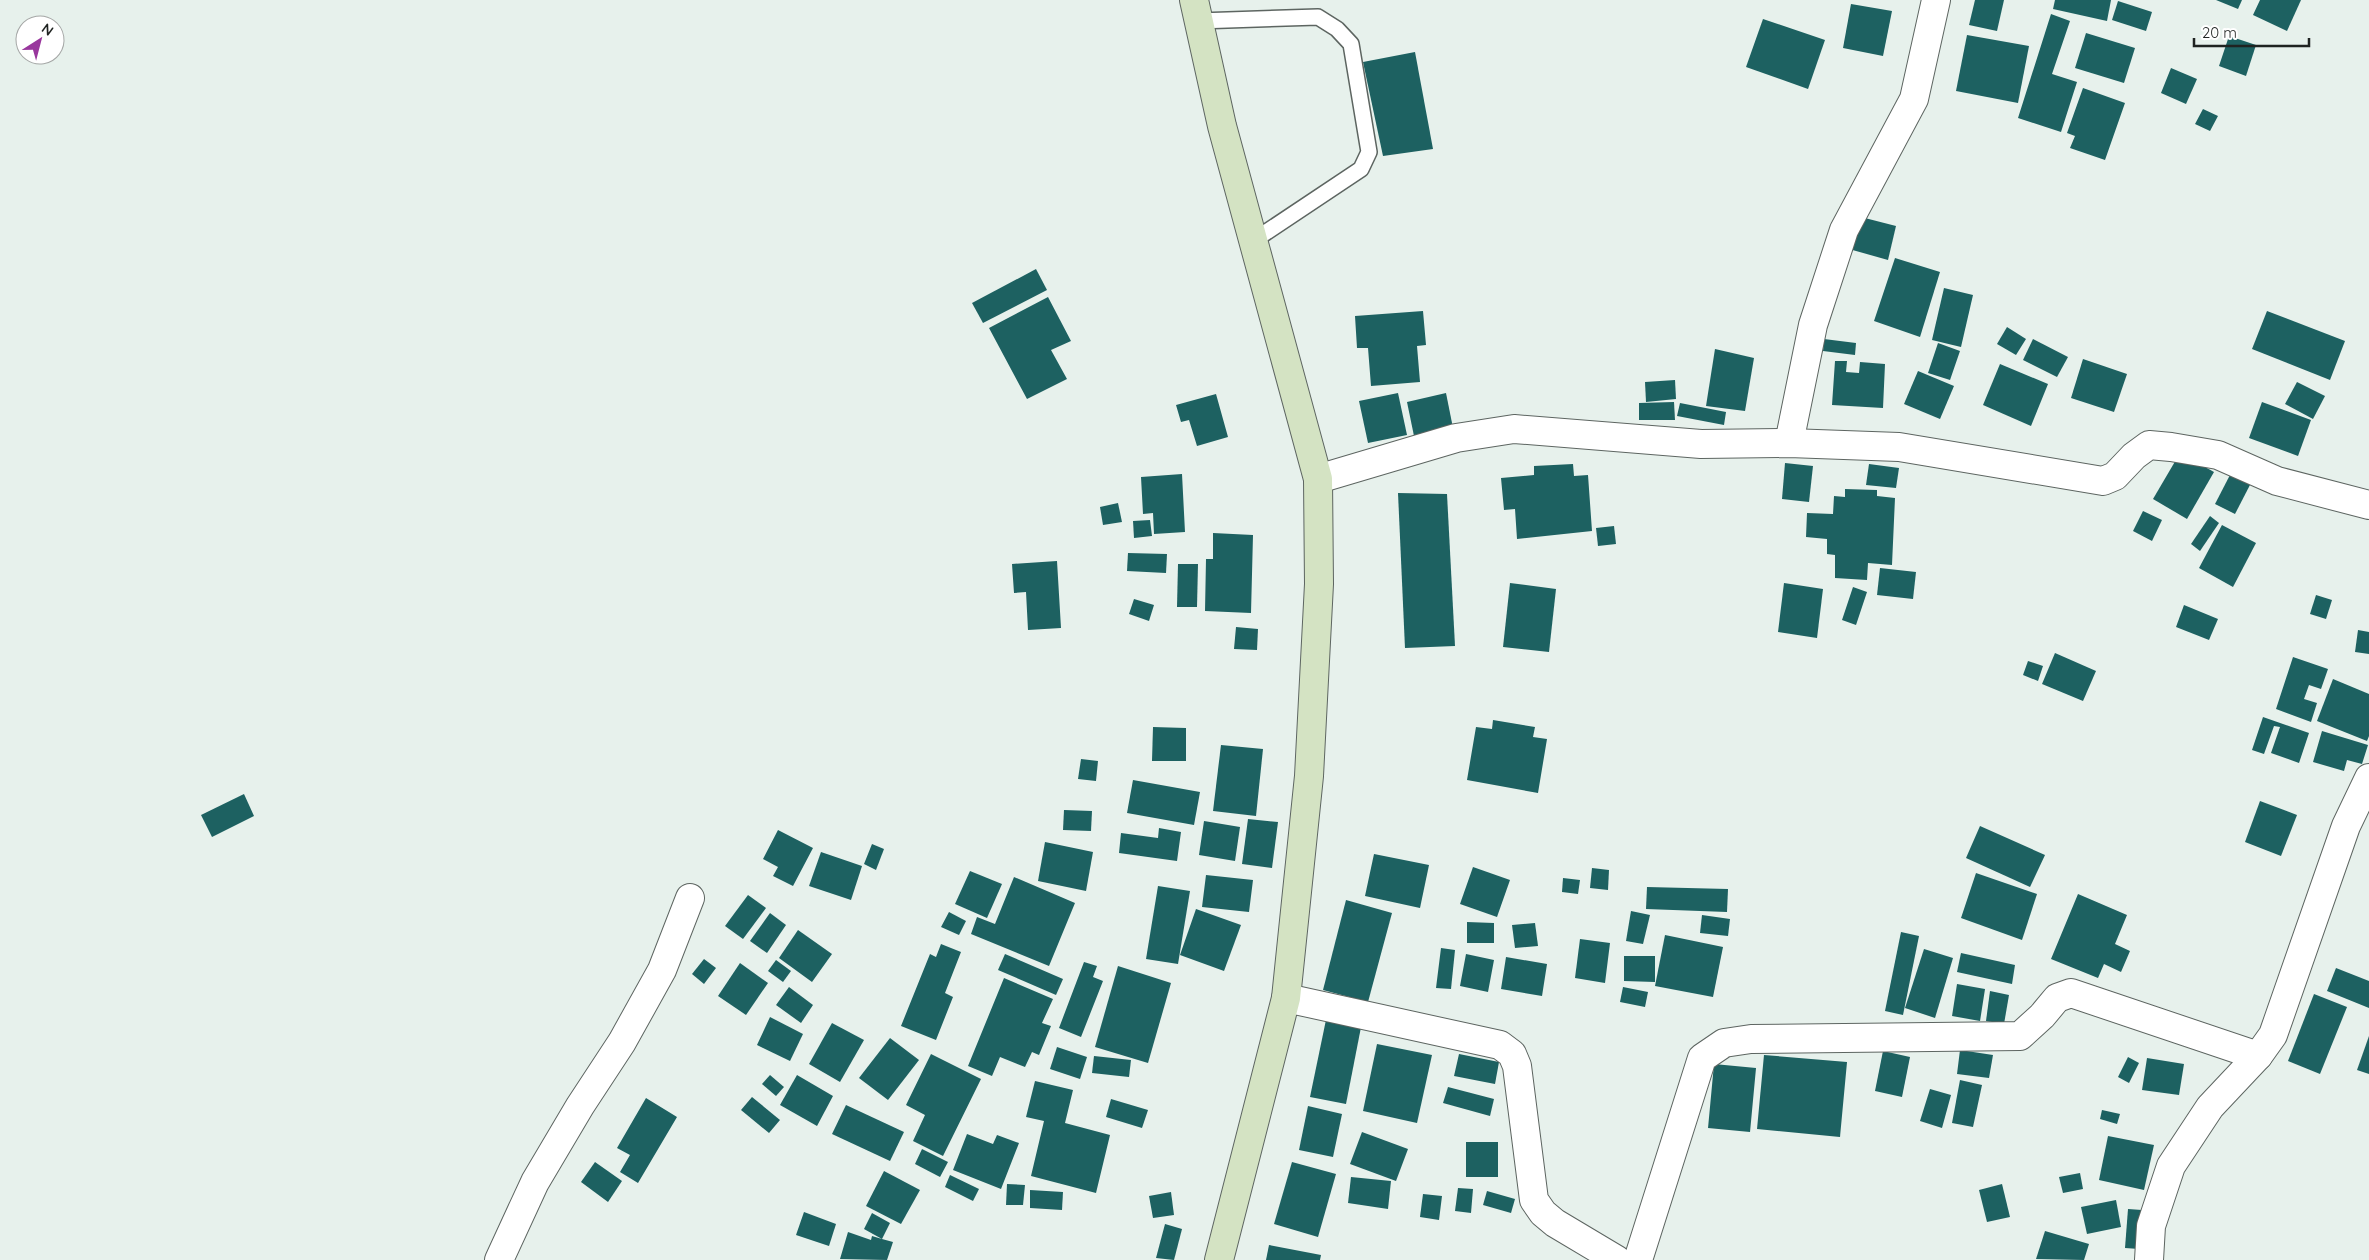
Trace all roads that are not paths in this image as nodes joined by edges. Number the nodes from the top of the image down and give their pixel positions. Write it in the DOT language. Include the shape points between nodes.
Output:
graph roads {
  1 [pos="1936,0"];
  2 [pos="1196,10"];
  3 [pos="1253,241"];
  4 [pos="1790,443"];
  5 [pos="1318,479"];
  6 [pos="2369,504"];
  7 [pos="2369,778"];
  8 [pos="690,898"];
  9 [pos="1286,998"];
  10 [pos="2258,1056"];
  11 [pos="499,1260"];
  12 [pos="1218,1260"];
  13 [pos="1617,1260"];
  14 [pos="1638,1260"];
  15 [pos="2148,1260"];
  1 -- 4 [label="street" via="1914,99 1844,230 1813,325"];
  2 -- 3 [label="main road" via="1222,126"];
  2 -- 3 [label="lane" via="1318,17 1337,29 1351,44 1369,152 1361,169"];
  3 -- 5 [label="main road"];
  4 -- 5 [label="street" via="1701,444 1514,429 1456,438"];
  4 -- 6 [label="street" via="1899,447 2103,481 2116,476 2134,456 2149,446 2171,447 2218,455 2278,482"];
  5 -- 9 [label="main road" via="1319,584 1309,776"];
  7 -- 10 [label="street" via="2346,826 2273,1035"];
  8 -- 11 [label="street" via="662,970 622,1042 535,1182"];
  9 -- 12 [label="main road"];
  9 -- 13 [label="street" via="1500,1045 1512,1054 1534,1200 1555,1223"];
  10 -- 14 [label="street" via="2071,993 2056,998 2020,1036 1750,1039 1724,1043 1702,1058"];
  10 -- 15 [label="street" via="2210,1107 2172,1166 2151,1226"];
}
